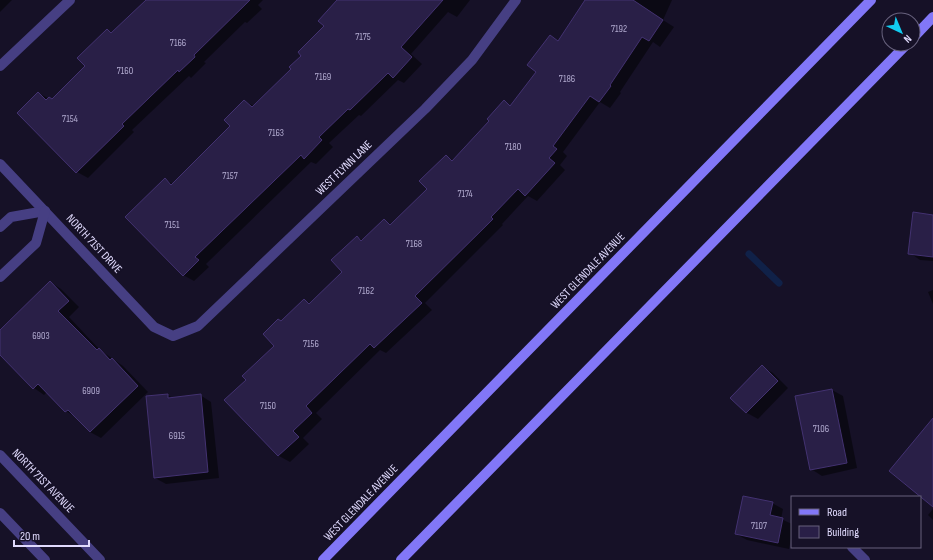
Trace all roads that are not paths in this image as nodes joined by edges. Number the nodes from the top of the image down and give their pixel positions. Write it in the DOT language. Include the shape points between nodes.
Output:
graph roads {
  1 [pos="70,0"];
  2 [pos="516,0"];
  3 [pos="871,0"];
  4 [pos="933,17"];
  5 [pos="921,30"];
  6 [pos="899,52"];
  7 [pos="0,66"];
  8 [pos="0,164"];
  9 [pos="45,211"];
  10 [pos="0,228"];
  11 [pos="0,277"];
  12 [pos="173,336"];
  13 [pos="0,455"];
  14 [pos="0,513"];
  15 [pos="853,548"];
  16 [pos="45,560"];
  17 [pos="100,560"];
  18 [pos="324,560"];
  19 [pos="402,560"];
  20 [pos="865,560"];
  1 -- 7 [label="street"];
  2 -- 12 [label="street, WEST FLYNN LANE" via="472,60 425,109 198,326"];
  3 -- 18 [label="main road, WEST GLENDALE AVENUE"];
  4 -- 5 [label="main road"];
  6 -- 19 [label="main road"];
  8 -- 9 [label="street, NORTH 71ST DRIVE"];
  9 -- 10 [label="street" via="11,217"];
  9 -- 11 [label="street" via="36,243"];
  9 -- 12 [label="street, NORTH 71ST DRIVE" via="154,327"];
  13 -- 17 [label="street, NORTH 71ST AVENUE"];
  14 -- 16 [label="street"];
  15 -- 20 [label="street"];
}
